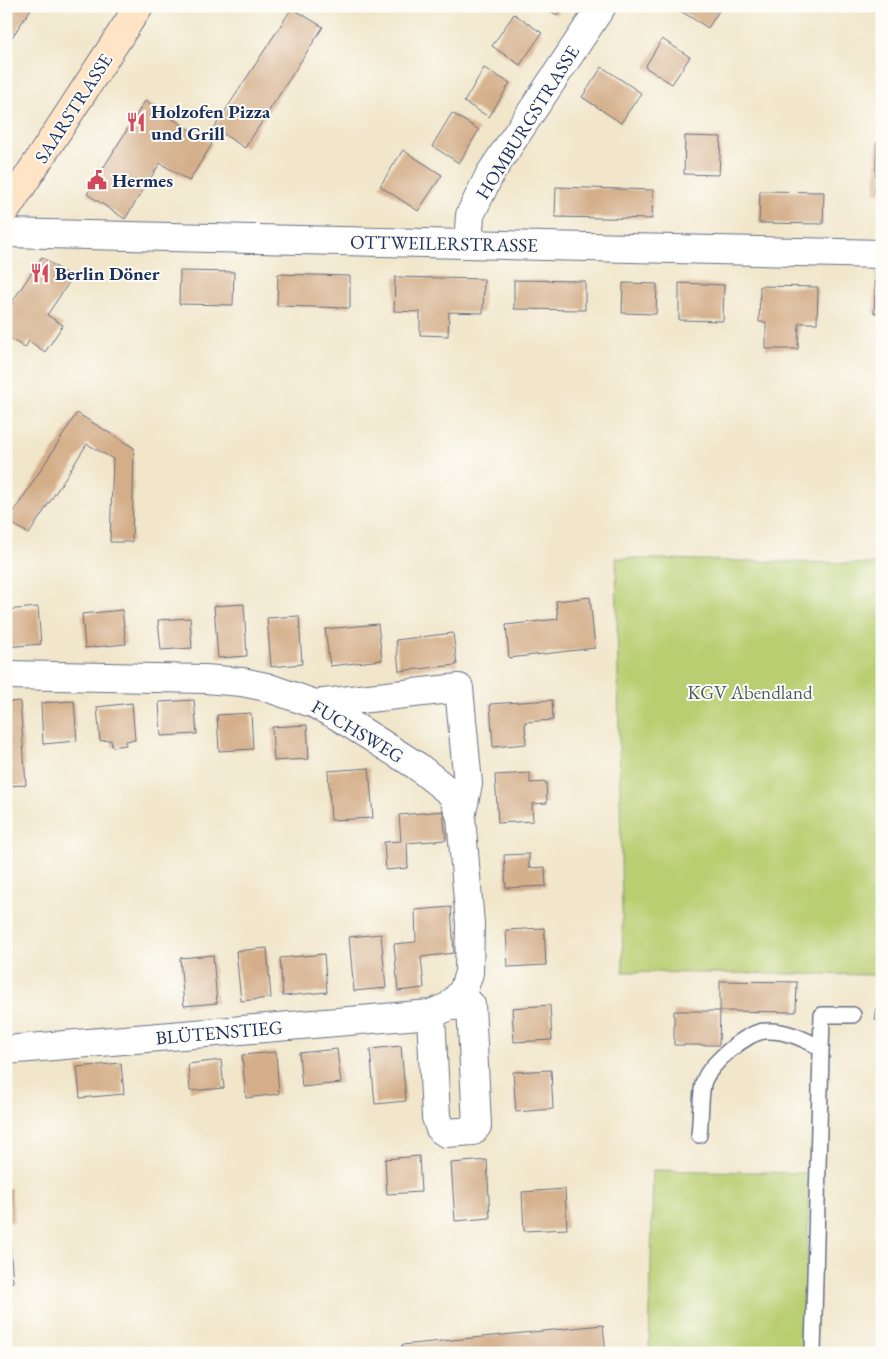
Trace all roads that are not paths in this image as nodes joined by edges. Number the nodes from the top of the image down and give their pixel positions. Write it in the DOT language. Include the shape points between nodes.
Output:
graph roads {
  1 [pos="139,6"];
  2 [pos="602,6"];
  3 [pos="6,210"];
  4 [pos="6,233"];
  5 [pos="468,244"];
  6 [pos="882,254"];
  7 [pos="6,675"];
  8 [pos="315,704"];
  9 [pos="461,817"];
  10 [pos="441,1010"];
  11 [pos="853,1015"];
  12 [pos="821,1048"];
  13 [pos="6,1050"];
  14 [pos="699,1135"];
  15 [pos="813,1353"];
  1 -- 3 [label="street, SAARSTRASSE"];
  2 -- 5 [label="street, HOMBURGSTRASSE" via="490,174 470,214"];
  4 -- 5 [label="street, OTTWEILERSTRASSE"];
  5 -- 6 [label="street, OTTWEILERSTRASSE"];
  7 -- 8 [label="street, FUCHSWEG" via="242,682 266,686"];
  8 -- 9 [label="street, FUCHSWEG" via="424,772 452,794"];
  8 -- 9 [label="street" via="459,688 468,784"];
  9 -- 10 [label="street, FUCHSWEG" via="470,924 469,973 463,991"];
  10 -- 13 [label="street, BLÜTENSTIEG"];
  11 -- 12 [label="lane" via="822,1014"];
  12 -- 14 [label="lane" via="792,1034 765,1030 738,1042 720,1059 704,1082"];
  12 -- 15 [label="lane"];
}
